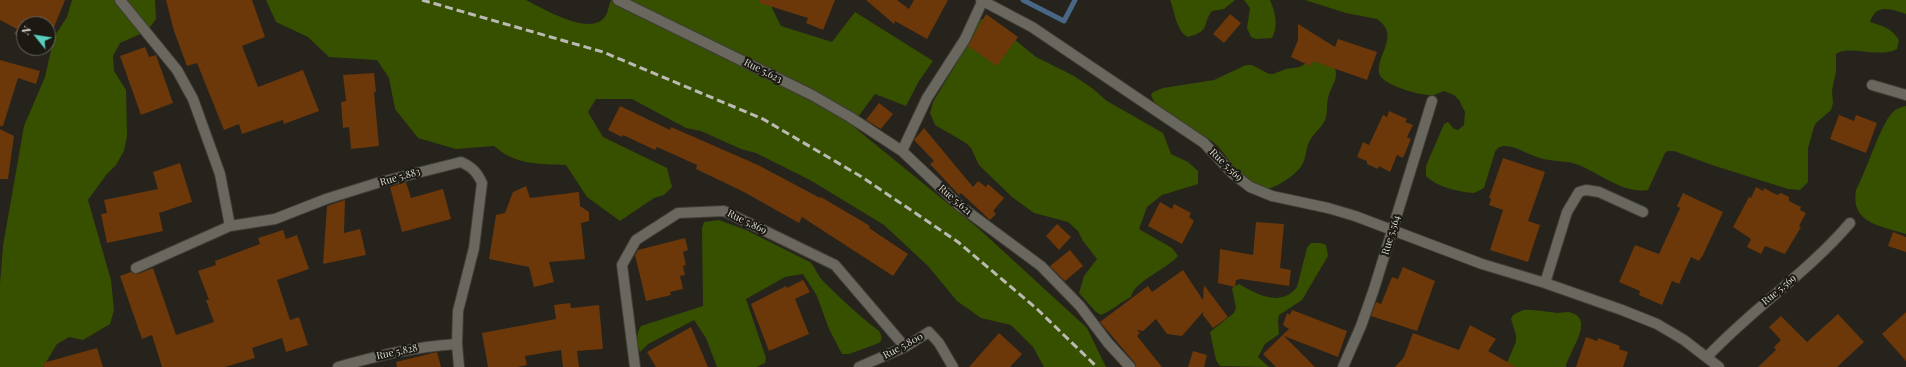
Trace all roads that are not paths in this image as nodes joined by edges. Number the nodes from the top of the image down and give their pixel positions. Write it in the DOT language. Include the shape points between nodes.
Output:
graph roads {
  1 [pos="120,0"];
  2 [pos="618,0"];
  3 [pos="983,0"];
  4 [pos="1872,85"];
  5 [pos="1906,94"];
  6 [pos="1432,101"];
  7 [pos="902,151"];
  8 [pos="1643,212"];
  9 [pos="1850,223"];
  10 [pos="230,226"];
  11 [pos="1393,230"];
  12 [pos="136,268"];
  13 [pos="1545,283"];
  14 [pos="457,344"];
  15 [pos="905,347"];
  16 [pos="1708,357"];
  17 [pos="338,367"];
  18 [pos="459,367"];
  19 [pos="635,367"];
  20 [pos="859,367"];
  21 [pos="953,367"];
  22 [pos="1130,367"];
  23 [pos="1343,367"];
  24 [pos="1719,367"];
  1 -- 10 [label="street" via="178,70 193,99 220,174"];
  2 -- 7 [label="street, Rue 5.623" via="812,95"];
  3 -- 7 [label="street" via="962,44 927,98"];
  3 -- 11 [label="street, Rue 5.569" via="1032,27 1204,143 1232,173 1250,187 1272,196 1328,208"];
  4 -- 5 [label="street"];
  6 -- 11 [label="street, Rue 5.564"];
  7 -- 22 [label="street, Rue 5.621" via="960,206 1041,266 1080,306"];
  8 -- 13 [label="street" via="1599,192 1579,192 1567,212"];
  9 -- 16 [label="street, Rue 5.569" via="1740,324"];
  10 -- 12 [label="street, Rue 5.883"];
  10 -- 14 [label="street, Rue 5.883" via="275,219 326,199 433,168 461,162 471,166 482,183 481,204 474,248 458,312"];
  11 -- 13 [label="street, Rue 5.569" via="1482,264"];
  11 -- 23 [label="street, Rue 5.564" via="1364,319"];
  13 -- 16 [label="street, Rue 5.569" via="1657,324"];
  14 -- 17 [label="street, Rue 5.828" via="391,352"];
  14 -- 18 [label="street, Rue 5.883"];
  15 -- 19 [label="street, Rue 5.869" via="835,265 724,211 678,213 636,240 622,265"];
  15 -- 20 [label="street, Rue 5.800"];
  15 -- 21 [label="street, Rue 5.800" via="928,332"];
  16 -- 24 [label="street, Rue 5.569"];
}
